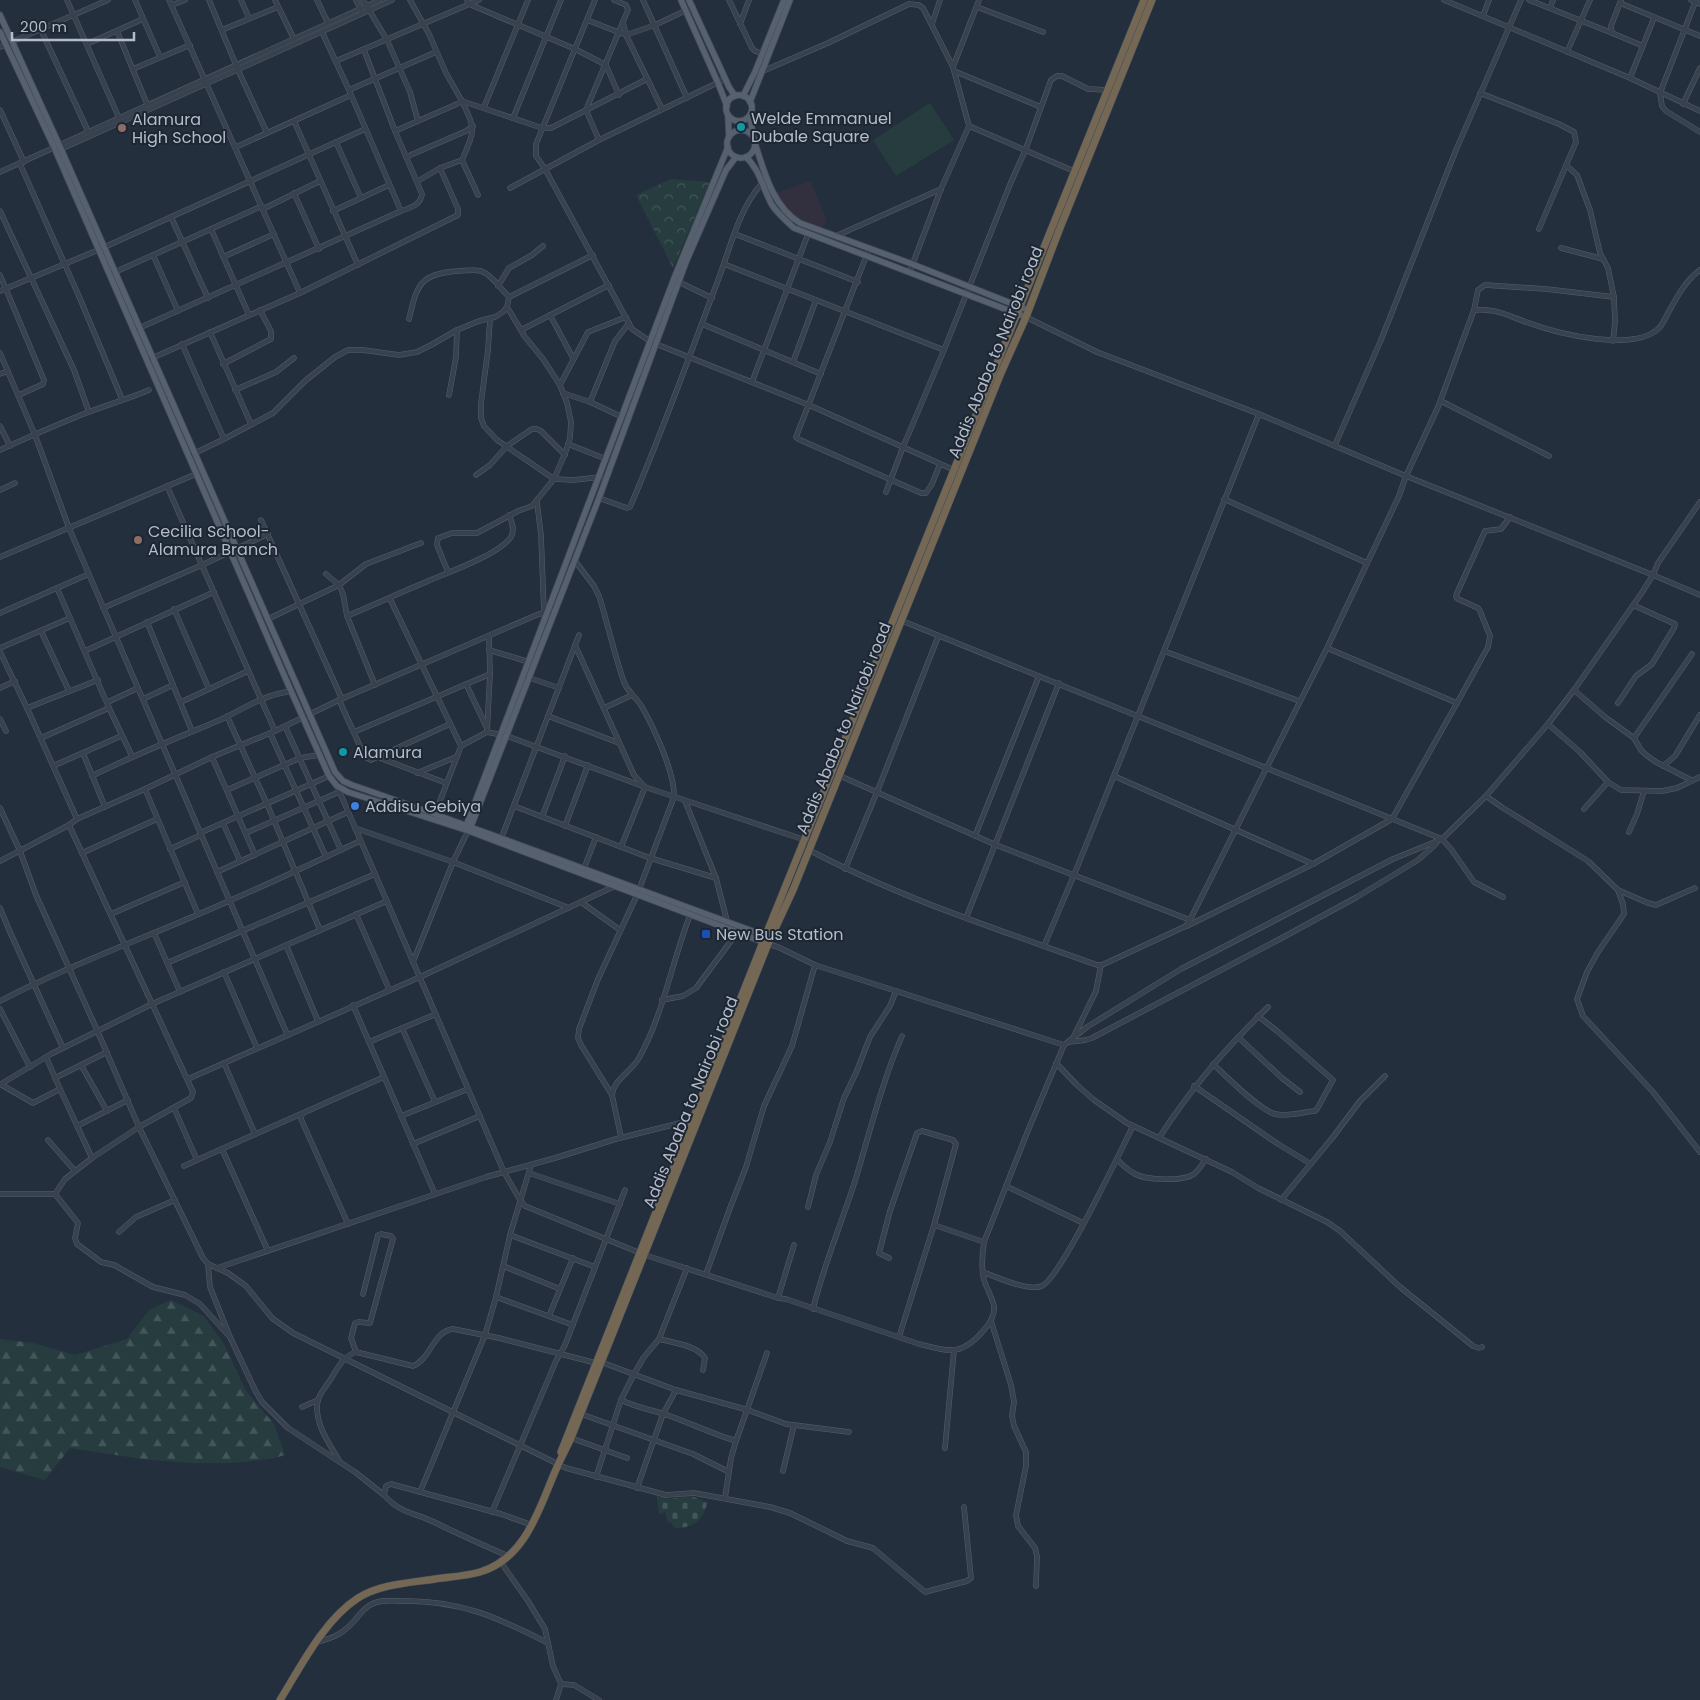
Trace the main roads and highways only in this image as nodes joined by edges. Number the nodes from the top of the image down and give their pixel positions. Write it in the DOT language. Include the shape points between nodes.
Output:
graph roads {
  1 [pos="681,0"];
  2 [pos="690,0"];
  3 [pos="784,0"];
  4 [pos="790,0"];
  5 [pos="1144,0"];
  6 [pos="1152,0"];
  7 [pos="0,15"];
  8 [pos="0,32"];
  9 [pos="6,44"];
  10 [pos="735,96"];
  11 [pos="743,96"];
  12 [pos="750,102"];
  13 [pos="727,106"];
  14 [pos="750,114"];
  15 [pos="728,115"];
  16 [pos="729,137"];
  17 [pos="755,140"];
  18 [pos="728,147"];
  19 [pos="736,157"];
  20 [pos="746,157"];
  21 [pos="1078,173"];
  22 [pos="804,225"];
  23 [pos="805,233"];
  24 [pos="868,252"];
  25 [pos="677,279"];
  26 [pos="1019,310"];
  27 [pos="1028,310"];
  28 [pos="1026,317"];
  29 [pos="654,343"];
  30 [pos="192,454"];
  31 [pos="234,550"];
  32 [pos="897,620"];
  33 [pos="526,676"];
  34 [pos="835,774"];
  35 [pos="468,828"];
  36 [pos="583,872"];
  37 [pos="638,892"];
  38 [pos="691,912"];
  39 [pos="767,940"];
  40 [pos="642,1254"];
  41 [pos="598,1362"];
  42 [pos="558,1464"];
  43 [pos="280,1700"];
  1 -- 13 [label="main road"];
  2 -- 10 [label="main road"];
  3 -- 11 [label="main road"];
  4 -- 12 [label="main road"];
  5 -- 21 [label="highway, Addis Ababa to Nairobi road"];
  6 -- 21 [label="highway, Addis Ababa to Nairobi road"];
  7 -- 9 [label="main road"];
  8 -- 9 [label="main road"];
  9 -- 30 [label="main road" via="57,148"];
  10 -- 11 [label="main road"];
  10 -- 13 [label="main road"];
  11 -- 12 [label="main road"];
  12 -- 14 [label="main road"];
  13 -- 15 [label="main road"];
  14 -- 15 [label="main road" via="742,120"];
  14 -- 17 [label="main road"];
  15 -- 16 [label="main road"];
  16 -- 17 [label="main road" via="741,130 750,133"];
  16 -- 18 [label="main road"];
  17 -- 20 [label="main road" via="752,152"];
  17 -- 22 [label="main road" via="780,205 791,218"];
  18 -- 19 [label="main road"];
  18 -- 25 [label="main road"];
  19 -- 20 [label="main road"];
  19 -- 25 [label="main road" via="724,174"];
  20 -- 23 [label="main road" via="755,166 773,207 794,228"];
  21 -- 26 [label="highway, Addis Ababa to Nairobi road"];
  21 -- 27 [label="highway, Addis Ababa to Nairobi road"];
  22 -- 23 [label="main road"];
  22 -- 24 [label="main road"];
  23 -- 24 [label="main road"];
  24 -- 26 [label="main road" via="965,294"];
  24 -- 26 [label="main road" via="912,264"];
  25 -- 29 [label="main road"];
  26 -- 27 [label="main road"];
  26 -- 28 [label="main road"];
  26 -- 32 [label="highway, Addis Ababa to Nairobi road"];
  27 -- 28 [label="highway, Addis Ababa to Nairobi road"];
  28 -- 32 [label="highway, Addis Ababa to Nairobi road"];
  29 -- 33 [label="main road" via="575,561"];
  29 -- 33 [label="main road" via="546,612"];
  30 -- 31 [label="main road"];
  30 -- 31 [label="main road" via="196,474"];
  31 -- 35 [label="main road" via="335,772 343,781"];
  31 -- 35 [label="main road" via="291,691 338,789"];
  32 -- 34 [label="highway, Addis Ababa to Nairobi road"];
  33 -- 35 [label="main road" via="501,734"];
  33 -- 35 [label="main road" via="507,736"];
  34 -- 39 [label="highway, Addis Ababa to Nairobi road" via="805,840"];
  34 -- 39 [label="highway, Addis Ababa to Nairobi road" via="793,890"];
  35 -- 36 [label="main road"];
  36 -- 37 [label="main road"];
  36 -- 37 [label="main road"];
  37 -- 38 [label="main road"];
  38 -- 39 [label="main road" via="726,922"];
  38 -- 39 [label="main road" via="737,933"];
  39 -- 40 [label="highway, Addis Ababa to Nairobi road"];
  39 -- 40 [label="highway, Addis Ababa to Nairobi road" via="692,1120"];
  40 -- 41 [label="highway, Addis Ababa to Nairobi road"];
  41 -- 42 [label="highway, Addis Ababa to Nairobi road"];
  41 -- 42 [label="highway, Addis Ababa to Nairobi road" via="572,1438"];
  42 -- 43 [label="highway, Addis Ababa to Nairobi road" via="532,1525 508,1556 480,1572 390,1586 360,1597 338,1614"];
}
